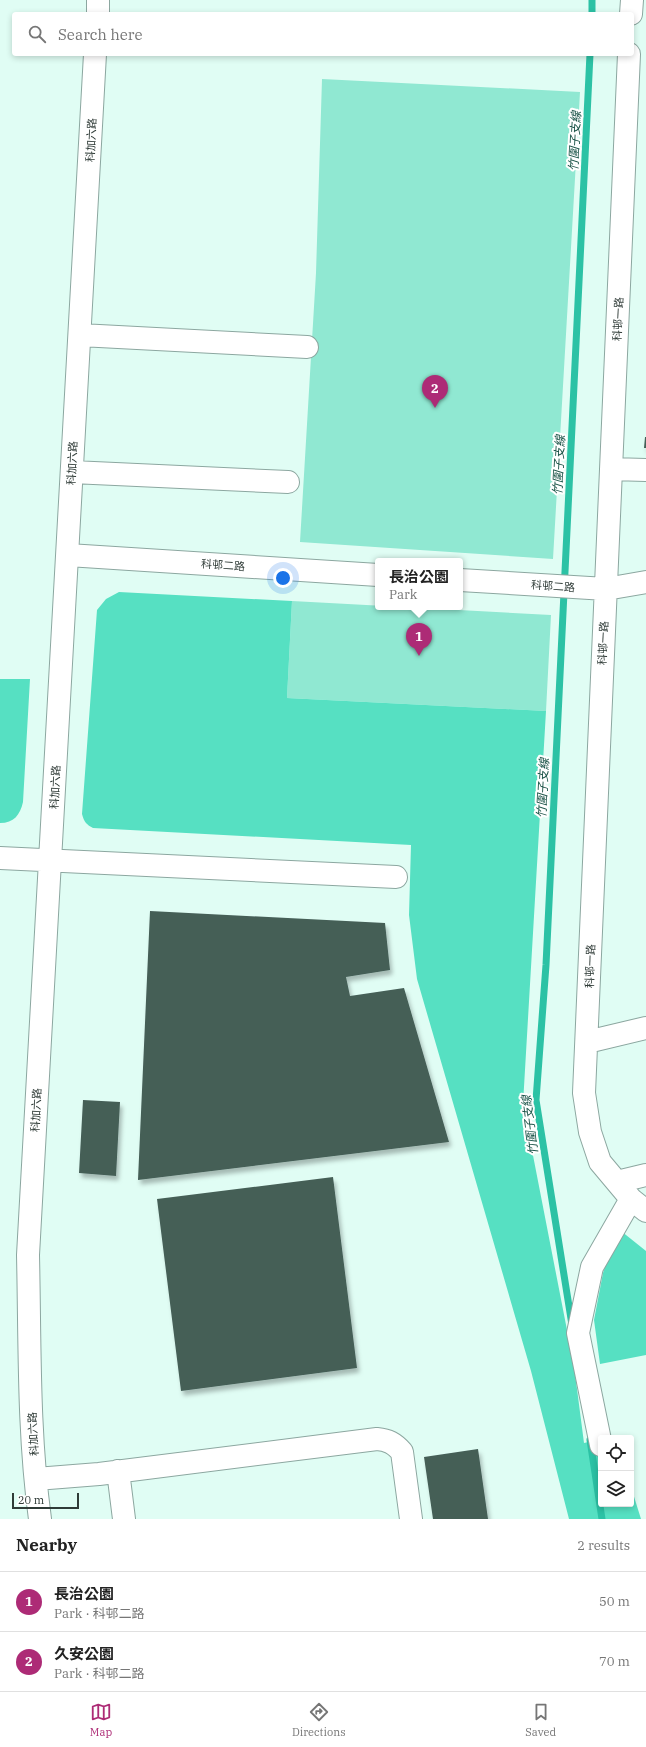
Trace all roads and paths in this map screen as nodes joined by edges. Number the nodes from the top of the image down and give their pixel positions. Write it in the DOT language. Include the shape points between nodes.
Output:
graph roads {
  1 [pos="98,0"];
  2 [pos="632,0"];
  3 [pos="98,12"];
  4 [pos="631,12"];
  5 [pos="95,56"];
  6 [pos="629,56"];
  7 [pos="80,335"];
  8 [pos="307,347"];
  9 [pos="611,469"];
  10 [pos="646,470"];
  11 [pos="72,472"];
  12 [pos="288,482"];
  13 [pos="68,555"];
  14 [pos="375,574"];
  15 [pos="463,580"];
  16 [pos="646,582"];
  17 [pos="606,589"];
  18 [pos="0,858"];
  19 [pos="50,860"];
  20 [pos="396,877"];
  21 [pos="646,1028"];
  22 [pos="587,1042"];
  23 [pos="646,1175"];
  24 [pos="617,1182"];
  25 [pos="638,1205"];
  26 [pos="599,1435"];
  27 [pos="118,1471"];
  28 [pos="36,1479"];
  29 [pos="40,1519"];
  30 [pos="124,1519"];
  31 [pos="411,1519"];
  1 -- 3 [label="street"];
  2 -- 4 [label="street"];
  5 -- 7 [label="street, 科加六路"];
  6 -- 9 [label="street, 科邨一路"];
  7 -- 8 [label="street"];
  7 -- 11 [label="street, 科加六路"];
  9 -- 10 [label="street"];
  9 -- 17 [label="street, 科邨一路"];
  11 -- 12 [label="street"];
  11 -- 13 [label="street, 科加六路"];
  13 -- 14 [label="street, 科邨二路"];
  13 -- 19 [label="street, 科加六路"];
  15 -- 17 [label="street, 科邨二路"];
  16 -- 17 [label="street, 科邨二路"];
  17 -- 22 [label="street, 科邨一路"];
  18 -- 19 [label="street"];
  19 -- 20 [label="street"];
  19 -- 28 [label="street, 科加六路" via="28,1255 32,1433"];
  21 -- 22 [label="street"];
  22 -- 24 [label="street, 科邨一路" via="584,1093 590,1132 600,1162"];
  23 -- 24 [label="street"];
  24 -- 25 [label="street, 科邨一路"];
  25 -- 26 [label="street" via="592,1267 578,1334"];
  27 -- 28 [label="street"];
  27 -- 30 [label="street"];
  27 -- 31 [label="street" via="377,1439 386,1440 394,1443 402,1452"];
  28 -- 29 [label="street, 科加六路"];
}
